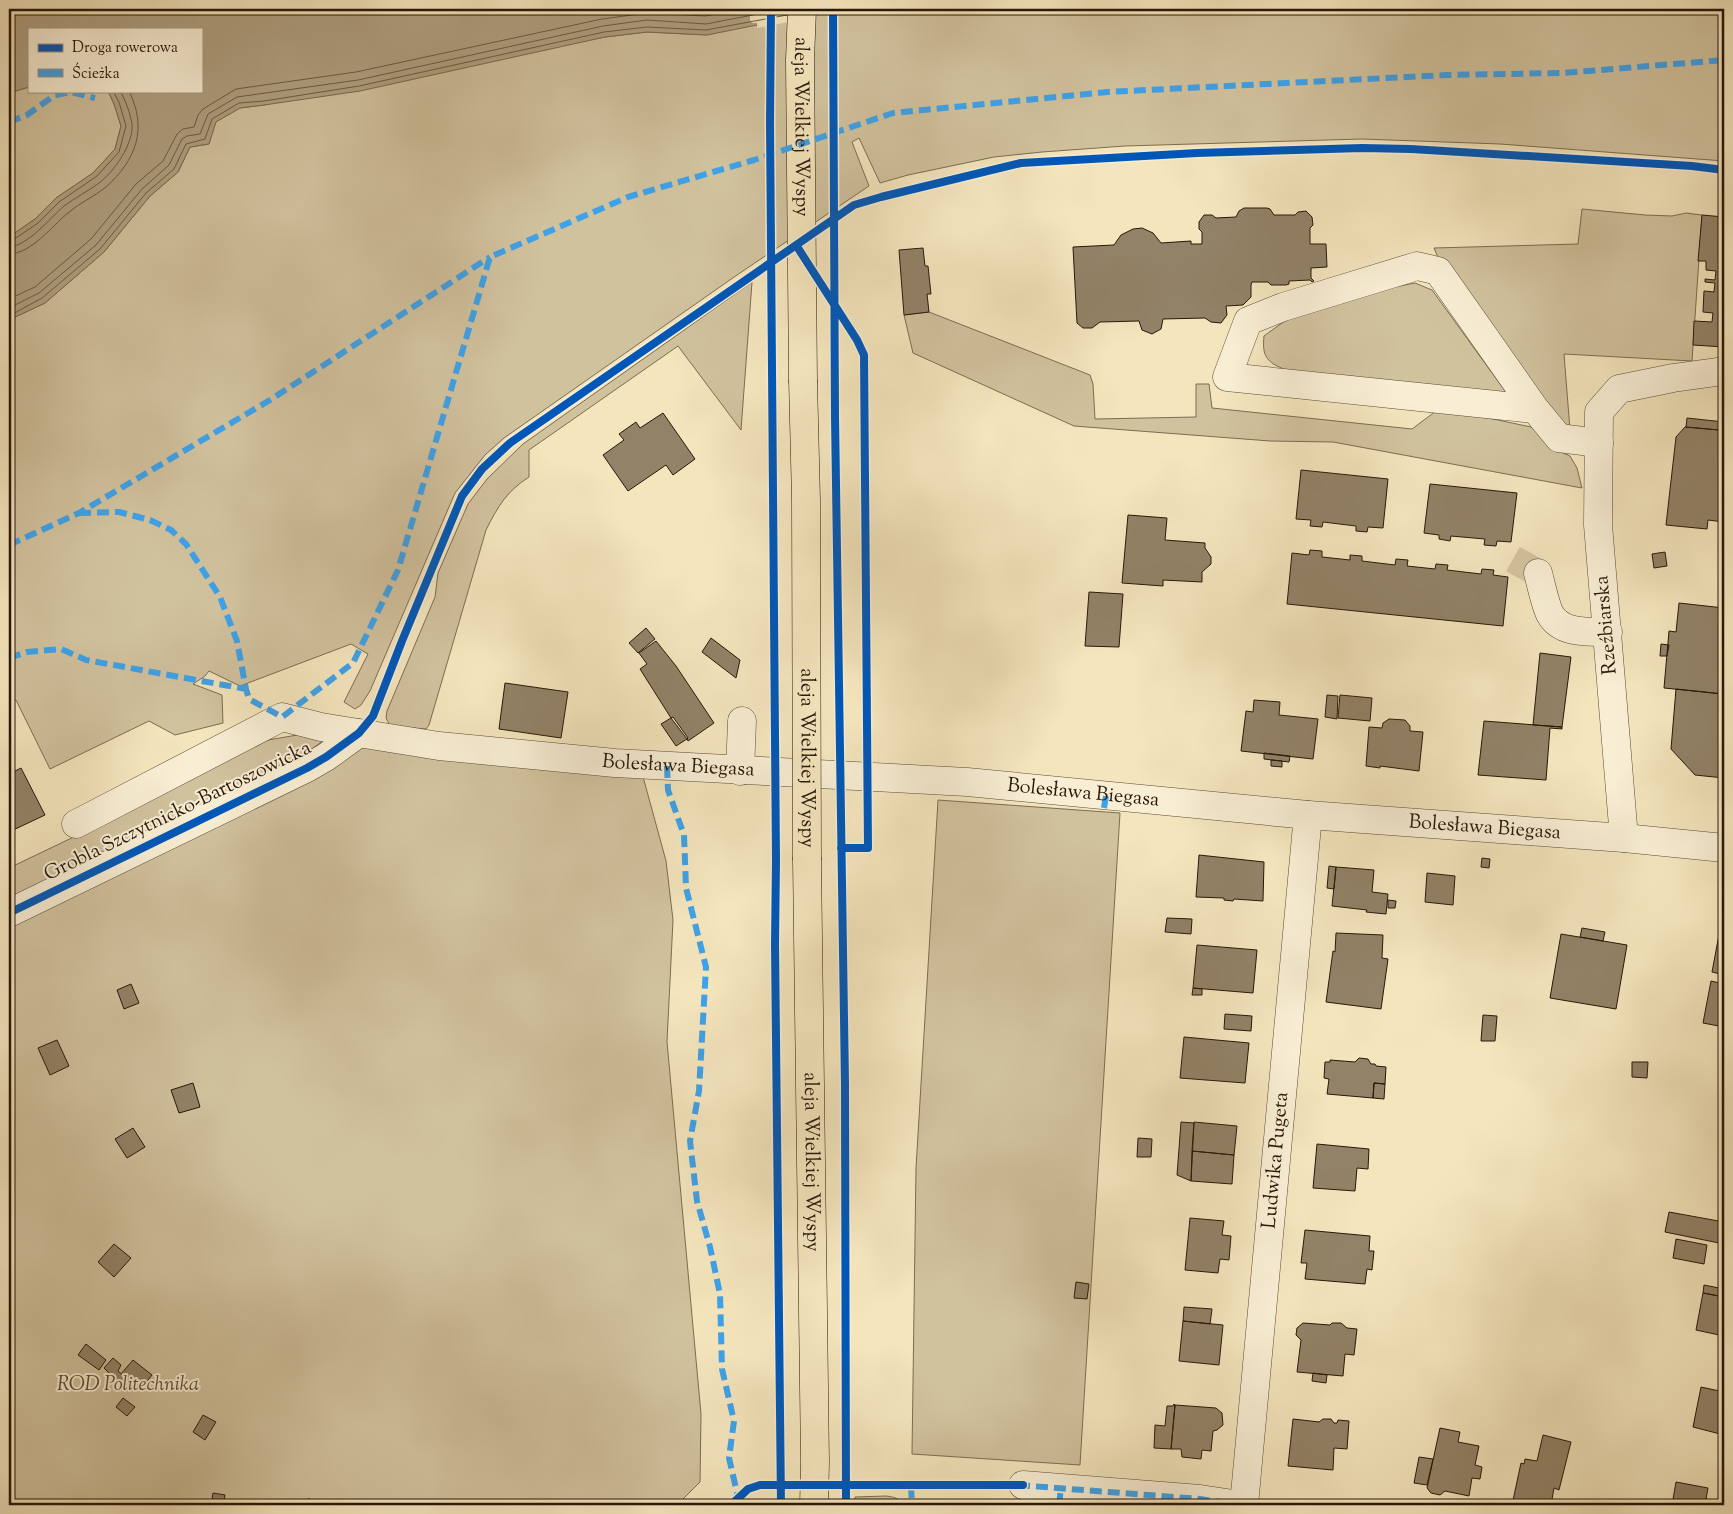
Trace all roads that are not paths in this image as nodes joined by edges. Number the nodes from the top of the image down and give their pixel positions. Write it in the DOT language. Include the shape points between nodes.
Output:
graph roads {
  1 [pos="802,9"];
  2 [pos="1724,371"];
  3 [pos="1535,409"];
  4 [pos="1599,443"];
  5 [pos="1538,572"];
  6 [pos="1608,632"];
  7 [pos="742,721"];
  8 [pos="359,733"];
  9 [pos="740,771"];
  10 [pos="1308,815"];
  11 [pos="76,824"];
  12 [pos="1624,838"];
  13 [pos="1724,848"];
  14 [pos="9,913"];
  15 [pos="1023,1485"];
  16 [pos="1060,1496"];
  17 [pos="814,1505"];
  18 [pos="1240,1505"];
  19 [pos="1244,1505"];
  1 -- 17 [label="main road, aleja Wielkiej Wyspy, bridge"];
  2 -- 4 [label="street, Rzeźbiarska" via="1620,389 1599,412"];
  3 -- 3 [label="street" via="1296,384 1227,377 1248,321 1417,266 1438,271"];
  3 -- 4 [label="street" via="1559,438"];
  4 -- 6 [label="street, Rzeźbiarska" via="1598,525"];
  5 -- 6 [label="street" via="1550,614 1561,625 1579,632"];
  6 -- 12 [label="street, Rzeźbiarska"];
  7 -- 9 [label="street"];
  8 -- 9 [label="street, Bolesława Biegasa" via="439,746"];
  8 -- 11 [label="street, Bolesława Biegasa" via="282,716"];
  8 -- 14 [label="street, Grobla Szczytnicko-Bartoszowicka" via="307,768"];
  9 -- 10 [label="street, Bolesława Biegasa" via="966,782"];
  10 -- 12 [label="street, Bolesława Biegasa"];
  10 -- 19 [label="street, Ludwika Pugeta"];
  12 -- 13 [label="street, Bolesława Biegasa"];
  15 -- 16 [label="street"];
  16 -- 18 [label="street" via="1200,1499"];
}
